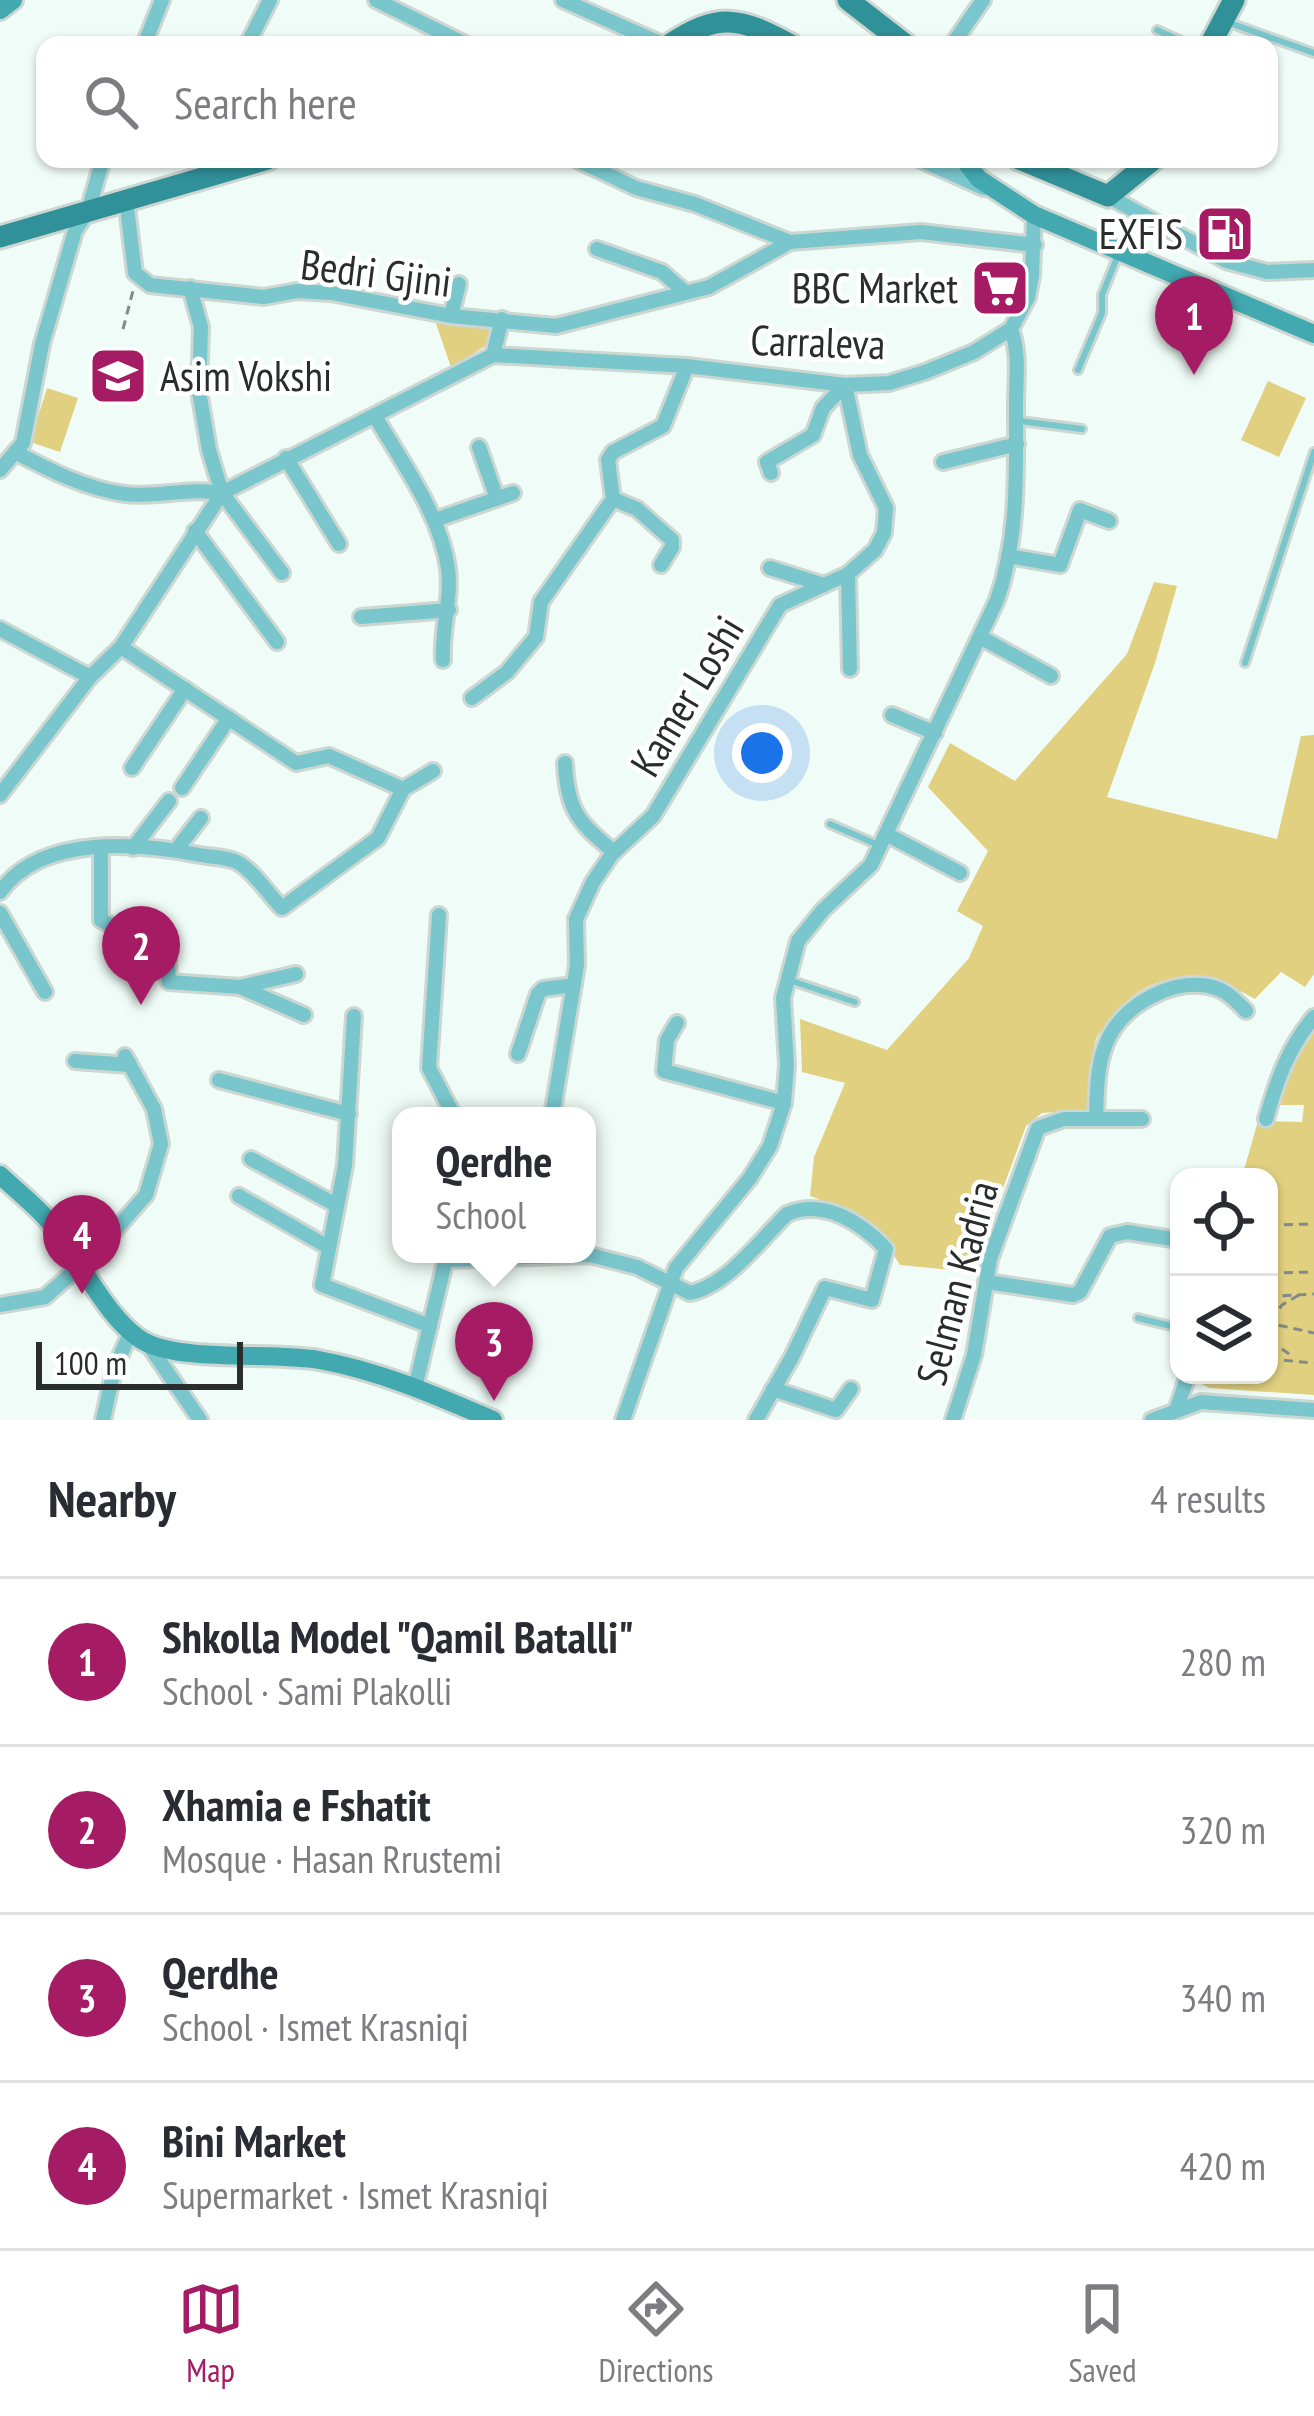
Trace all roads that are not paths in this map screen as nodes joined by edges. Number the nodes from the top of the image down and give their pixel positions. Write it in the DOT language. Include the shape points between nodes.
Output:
graph roads {
  1 [pos="13,0"];
  2 [pos="162,0"];
  3 [pos="270,0"];
  4 [pos="376,0"];
  5 [pos="563,0"];
  6 [pos="983,0"];
  7 [pos="1248,0"];
  8 [pos="856,2"];
  9 [pos="0,10"];
  10 [pos="1229,23"];
  11 [pos="1157,29"];
  12 [pos="148,36"];
  13 [pos="252,36"];
  14 [pos="449,36"];
  15 [pos="645,36"];
  16 [pos="685,36"];
  17 [pos="772,36"];
  18 [pos="896,36"];
  19 [pos="958,36"];
  20 [pos="1171,36"];
  21 [pos="1266,36"];
  22 [pos="1278,40"];
  23 [pos="1314,53"];
  24 [pos="100,168"];
  25 [pos="209,168"];
  26 [pos="594,168"];
  27 [pos="940,168"];
  28 [pos="973,168"];
  29 [pos="1044,168"];
  30 [pos="1062,168"];
  31 [pos="1134,168"];
  32 [pos="1143,168"];
  33 [pos="1071,178"];
  34 [pos="1127,181"];
  35 [pos="1000,194"];
  36 [pos="1108,196"];
  37 [pos="126,199"];
  38 [pos="88,211"];
  39 [pos="1034,215"];
  40 [pos="1246,227"];
  41 [pos="0,237"];
  42 [pos="790,242"];
  43 [pos="1035,245"];
  44 [pos="597,249"];
  45 [pos="1119,253"];
  46 [pos="1226,262"];
  47 [pos="1314,270"];
  48 [pos="459,284"];
  49 [pos="190,288"];
  50 [pos="684,291"];
  51 [pos="452,316"];
  52 [pos="502,319"];
  53 [pos="1011,329"];
  54 [pos="1314,334"];
  55 [pos="493,355"];
  56 [pos="687,366"];
  57 [pos="1078,370"];
  58 [pos="845,385"];
  59 [pos="375,416"];
  60 [pos="1016,421"];
  61 [pos="1082,429"];
  62 [pos="1017,444"];
  63 [pos="478,446"];
  64 [pos="15,452"];
  65 [pos="1314,452"];
  66 [pos="286,458"];
  67 [pos="943,463"];
  68 [pos="0,470"];
  69 [pos="771,473"];
  70 [pos="222,493"];
  71 [pos="613,499"];
  72 [pos="435,520"];
  73 [pos="1109,521"];
  74 [pos="195,531"];
  75 [pos="339,544"];
  76 [pos="1009,556"];
  77 [pos="661,565"];
  78 [pos="770,568"];
  79 [pos="282,573"];
  80 [pos="848,574"];
  81 [pos="824,586"];
  82 [pos="449,610"];
  83 [pos="361,617"];
  84 [pos="0,629"];
  85 [pos="980,637"];
  86 [pos="277,642"];
  87 [pos="121,646"];
  88 [pos="443,660"];
  89 [pos="1244,663"];
  90 [pos="850,668"];
  91 [pos="1051,676"];
  92 [pos="90,677"];
  93 [pos="185,688"];
  94 [pos="472,698"];
  95 [pos="892,715"];
  96 [pos="229,718"];
  97 [pos="935,733"];
  98 [pos="565,763"];
  99 [pos="132,768"];
  100 [pos="433,771"];
  101 [pos="182,788"];
  102 [pos="403,789"];
  103 [pos="0,795"];
  104 [pos="169,801"];
  105 [pos="201,818"];
  106 [pos="830,824"];
  107 [pos="884,841"];
  108 [pos="100,848"];
  109 [pos="133,848"];
  110 [pos="176,850"];
  111 [pos="614,852"];
  112 [pos="960,873"];
  113 [pos="0,892"];
  114 [pos="0,914"];
  115 [pos="440,915"];
  116 [pos="296,974"];
  117 [pos="786,979"];
  118 [pos="574,985"];
  119 [pos="240,987"];
  120 [pos="45,992"];
  121 [pos="855,1002"];
  122 [pos="1246,1011"];
  123 [pos="304,1016"];
  124 [pos="355,1016"];
  125 [pos="1314,1017"];
  126 [pos="677,1023"];
  127 [pos="518,1054"];
  128 [pos="75,1061"];
  129 [pos="218,1081"];
  130 [pos="784,1103"];
  131 [pos="449,1107"];
  132 [pos="554,1107"];
  133 [pos="349,1114"];
  134 [pos="1096,1119"];
  135 [pos="1142,1119"];
  136 [pos="1266,1119"];
  137 [pos="251,1160"];
  138 [pos="0,1175"];
  139 [pos="239,1196"];
  140 [pos="336,1204"];
  141 [pos="1170,1239"];
  142 [pos="328,1247"];
  143 [pos="596,1256"];
  144 [pos="446,1263"];
  145 [pos="80,1266"];
  146 [pos="986,1282"];
  147 [pos="668,1284"];
  148 [pos="0,1305"];
  149 [pos="1138,1318"];
  150 [pos="430,1326"];
  151 [pos="1170,1326"];
  152 [pos="131,1330"];
  153 [pos="148,1344"];
  154 [pos="1185,1384"];
  155 [pos="415,1388"];
  156 [pos="773,1389"];
  157 [pos="851,1389"];
  158 [pos="1178,1408"];
  159 [pos="1314,1409"];
  160 [pos="104,1420"];
  161 [pos="200,1420"];
  162 [pos="494,1420"];
  163 [pos="623,1420"];
  164 [pos="755,1420"];
  165 [pos="953,1420"];
  166 [pos="1152,1420"];
  1 -- 9 [label="street"];
  2 -- 12 [label="street"];
  3 -- 13 [label="street"];
  4 -- 14 [label="street"];
  5 -- 15 [label="street"];
  6 -- 19 [label="street"];
  7 -- 10 [label="main road"];
  8 -- 18 [label="main road"];
  10 -- 21 [label="lane"];
  11 -- 20 [label="lane"];
  16 -- 17 [label="main road" via="716,21"];
  22 -- 23 [label="lane"];
  24 -- 38 [label="street"];
  25 -- 37 [label="main road"];
  26 -- 42 [label="street"];
  27 -- 35 [label="street"];
  28 -- 35 [label="street"];
  29 -- 33 [label="main road"];
  30 -- 33 [label="main road"];
  31 -- 34 [label="main road"];
  32 -- 34 [label="main road"];
  33 -- 36 [label="main road"];
  34 -- 36 [label="main road"];
  35 -- 39 [label="street"];
  36 -- 46 [label="street"];
  37 -- 38 [label="main road"];
  37 -- 49 [label="street, Bedri Gjini" via="135,274 150,285"];
  38 -- 41 [label="main road"];
  38 -- 64 [label="street" via="75,231"];
  39 -- 43 [label="street"];
  39 -- 45 [label="street"];
  40 -- 46 [label="lane"];
  42 -- 43 [label="street, Bedri Gjini" via="921,232"];
  42 -- 50 [label="street, Bedri Gjini"];
  43 -- 53 [label="street" via="1028,297"];
  44 -- 50 [label="street" via="662,272"];
  45 -- 54 [label="street"];
  45 -- 57 [label="lane"];
  46 -- 47 [label="street" via="1267,272"];
  48 -- 51 [label="street"];
  49 -- 51 [label="street, Bedri Gjini" via="264,297 331,292"];
  49 -- 70 [label="street" via="200,327 199,392"];
  50 -- 52 [label="street, Bedri Gjini" via="556,326"];
  51 -- 52 [label="street, Bedri Gjini"];
  52 -- 55 [label="street"];
  53 -- 58 [label="street, Carraleva" via="925,372"];
  53 -- 60 [label="street"];
  55 -- 56 [label="street, Carraleva"];
  55 -- 59 [label="street"];
  56 -- 58 [label="street, Carraleva"];
  56 -- 71 [label="street" via="663,426 608,460"];
  58 -- 69 [label="street" via="823,408 813,435 767,462"];
  58 -- 80 [label="street, Kamer Loshi" via="860,455 886,508 884,533"];
  59 -- 66 [label="street"];
  59 -- 72 [label="street"];
  60 -- 61 [label="lane"];
  60 -- 62 [label="street"];
  62 -- 67 [label="street"];
  62 -- 76 [label="street"];
  63 -- 72 [label="street" via="505,494"];
  64 -- 68 [label="street"];
  64 -- 70 [label="street" via="126,494"];
  65 -- 89 [label="lane"];
  66 -- 70 [label="street"];
  66 -- 75 [label="street"];
  70 -- 74 [label="street"];
  70 -- 79 [label="street"];
  71 -- 77 [label="street" via="672,540"];
  71 -- 94 [label="street" via="541,602 536,637"];
  72 -- 82 [label="street"];
  73 -- 76 [label="street" via="1080,510 1060,565"];
  74 -- 86 [label="street"];
  74 -- 87 [label="street"];
  76 -- 85 [label="street"];
  78 -- 81 [label="street"];
  80 -- 81 [label="street, Kamer Loshi"];
  80 -- 90 [label="street"];
  81 -- 111 [label="street, Kamer Loshi" via="780,605 653,816"];
  82 -- 83 [label="street"];
  82 -- 88 [label="street"];
  84 -- 92 [label="street"];
  85 -- 91 [label="street"];
  85 -- 97 [label="street"];
  87 -- 92 [label="street"];
  87 -- 93 [label="street"];
  92 -- 103 [label="street"];
  93 -- 96 [label="street"];
  93 -- 99 [label="street"];
  95 -- 97 [label="street"];
  96 -- 101 [label="street"];
  96 -- 102 [label="street" via="296,763 329,756"];
  97 -- 107 [label="street"];
  98 -- 111 [label="street, Kamer Loshi" via="572,808"];
  100 -- 102 [label="street"];
  102 -- 110 [label="street" via="378,838 282,908 238,862"];
  104 -- 109 [label="street"];
  105 -- 110 [label="street"];
  106 -- 107 [label="lane"];
  107 -- 112 [label="street"];
  107 -- 117 [label="street" via="864,874 808,925"];
  108 -- 109 [label="street"];
  108 -- 113 [label="street" via="45,859 13,874"];
  108 -- 119 [label="street" via="101,920 168,963 169,982"];
  109 -- 110 [label="street"];
  111 -- 118 [label="street, Kamer Loshi" via="576,919"];
  114 -- 120 [label="street"];
  115 -- 131 [label="street" via="428,1068"];
  116 -- 119 [label="street"];
  117 -- 121 [label="lane"];
  117 -- 130 [label="street"];
  118 -- 127 [label="street" via="538,994"];
  118 -- 132 [label="street, Kamer Loshi"];
  119 -- 123 [label="street"];
  122 -- 134 [label="street" via="1207,986 1132,1007 1102,1054"];
  124 -- 133 [label="street"];
  125 -- 136 [label="street" via="1283,1063"];
  126 -- 130 [label="street" via="664,1071"];
  128 -- 145 [label="street" via="128,1060 154,1109 161,1144 146,1195"];
  129 -- 133 [label="street"];
  130 -- 147 [label="street" via="763,1161"];
  133 -- 140 [label="street"];
  134 -- 135 [label="street, Selman Kadria"];
  134 -- 146 [label="street, Selman Kadria" via="1038,1128"];
  137 -- 140 [label="street"];
  138 -- 145 [label="street" via="57,1230"];
  139 -- 142 [label="street"];
  140 -- 142 [label="street"];
  141 -- 146 [label="street" via="1110,1235 1073,1295"];
  142 -- 150 [label="street" via="322,1285"];
  143 -- 147 [label="street"];
  144 -- 150 [label="street"];
  145 -- 148 [label="street" via="45,1297"];
  145 -- 152 [label="street"];
  146 -- 165 [label="street, Selman Kadria"];
  147 -- 156 [label="street" via="690,1293 705,1288 796,1210 825,1211 867,1228 886,1249 872,1300 825,1288"];
  147 -- 163 [label="street"];
  149 -- 151 [label="lane"];
  150 -- 155 [label="street"];
  152 -- 153 [label="street"];
  152 -- 160 [label="street"];
  153 -- 155 [label="street" via="316,1360"];
  153 -- 161 [label="street"];
  154 -- 158 [label="street"];
  155 -- 162 [label="street"];
  156 -- 157 [label="street" via="836,1410"];
  156 -- 164 [label="street"];
  158 -- 159 [label="street" via="1214,1402"];
  158 -- 166 [label="street"];
}
